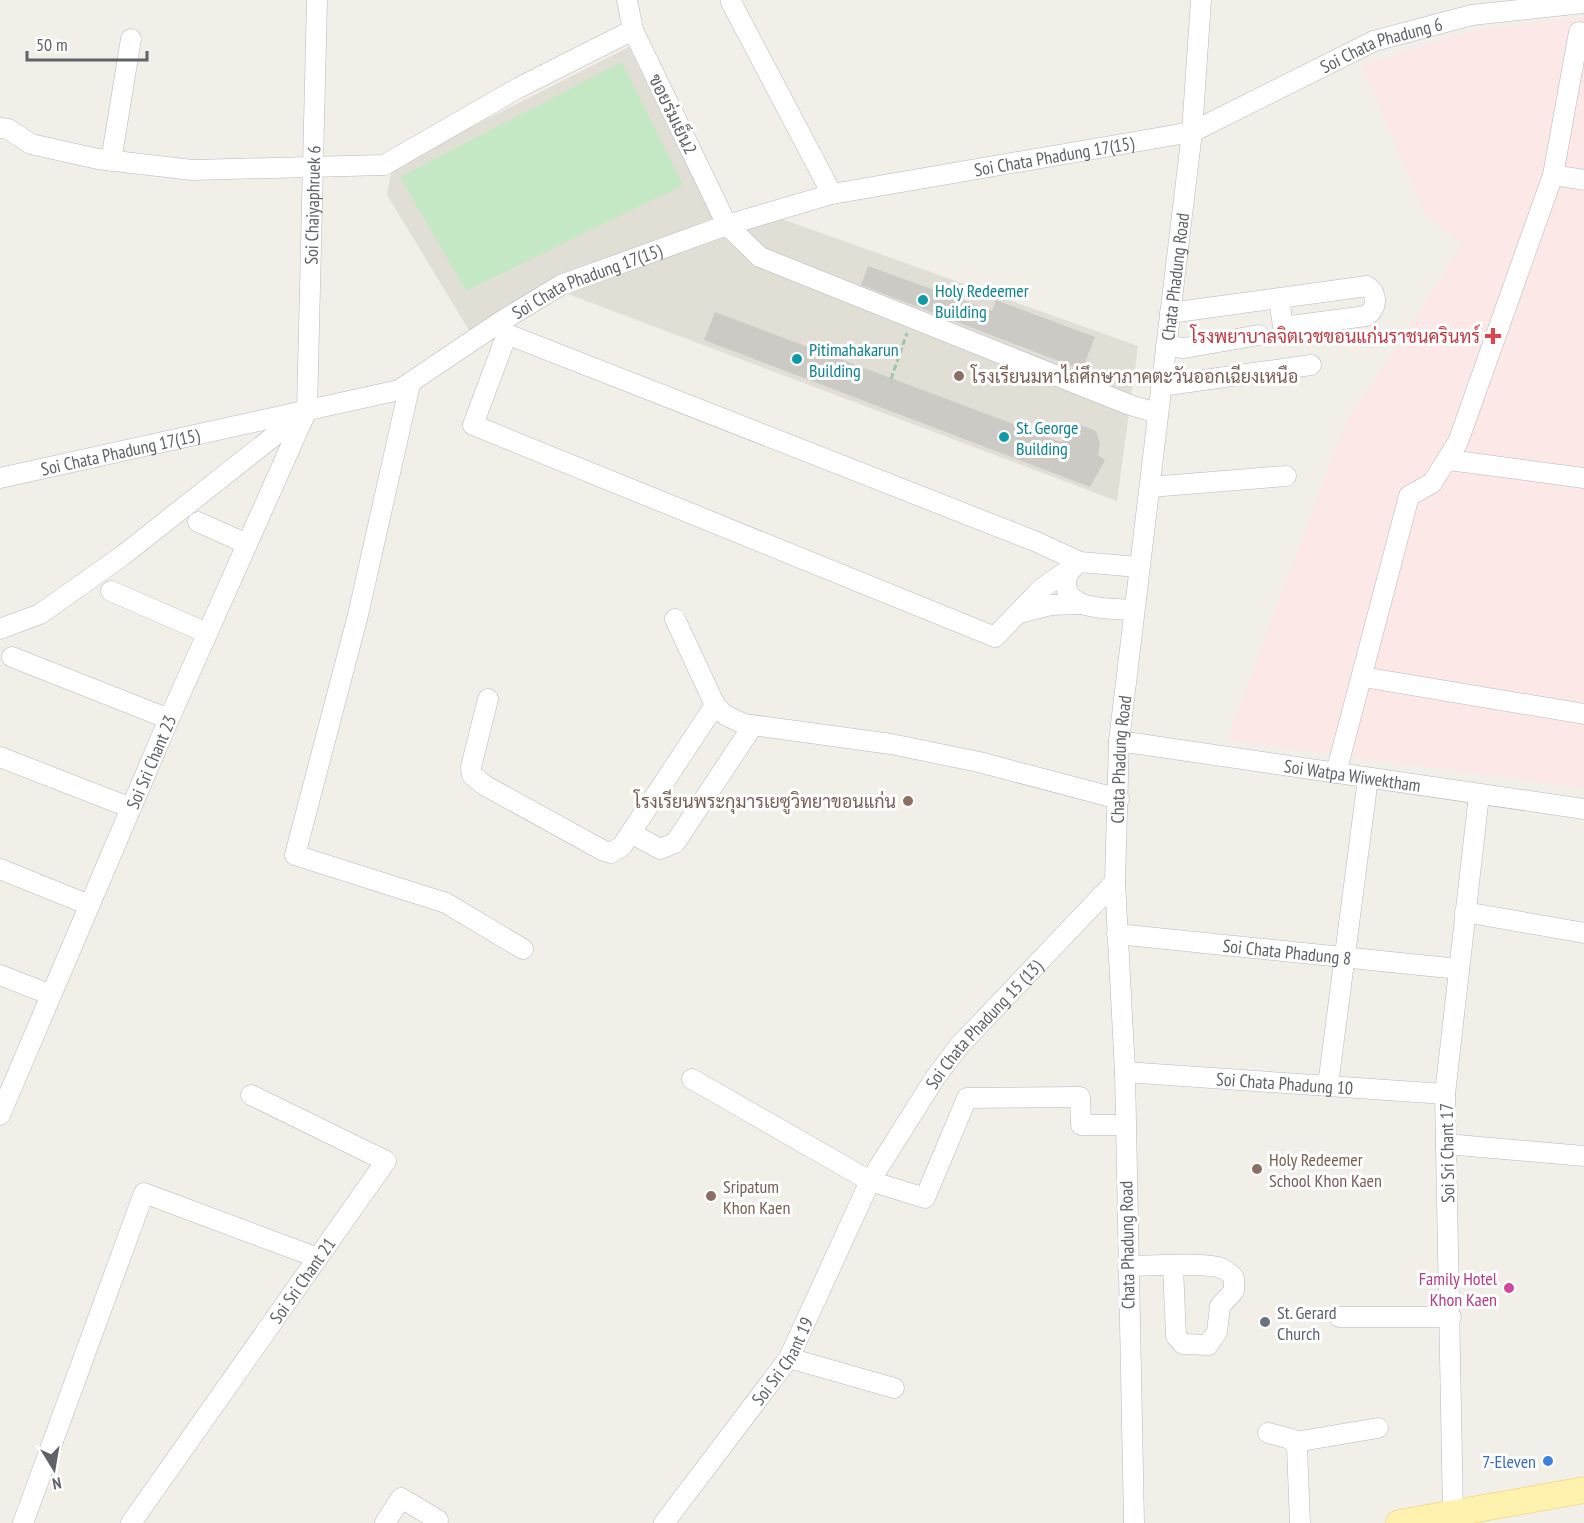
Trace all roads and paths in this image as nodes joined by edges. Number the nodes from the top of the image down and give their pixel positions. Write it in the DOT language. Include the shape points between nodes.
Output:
graph roads {
  1 [pos="317,0"];
  2 [pos="627,0"];
  3 [pos="1201,0"];
  4 [pos="731,2"];
  5 [pos="1580,2"];
  6 [pos="1492,7"];
  7 [pos="633,30"];
  8 [pos="1584,33"];
  9 [pos="131,39"];
  10 [pos="0,128"];
  11 [pos="1192,132"];
  12 [pos="111,161"];
  13 [pos="313,168"];
  14 [pos="1553,175"];
  15 [pos="1584,180"];
  16 [pos="832,194"];
  17 [pos="726,225"];
  18 [pos="1279,298"];
  19 [pos="1170,313"];
  20 [pos="913,318"];
  21 [pos="503,328"];
  22 [pos="1259,335"];
  23 [pos="1166,346"];
  24 [pos="1311,365"];
  25 [pos="891,379"];
  26 [pos="410,384"];
  27 [pos="1161,386"];
  28 [pos="307,410"];
  29 [pos="1157,413"];
  30 [pos="1449,460"];
  31 [pos="1286,476"];
  32 [pos="0,478"];
  33 [pos="1584,478"];
  34 [pos="1150,487"];
  35 [pos="198,522"];
  36 [pos="247,544"];
  37 [pos="1076,565"];
  38 [pos="1138,567"];
  39 [pos="111,591"];
  40 [pos="1080,604"];
  41 [pos="1133,610"];
  42 [pos="1019,613"];
  43 [pos="675,620"];
  44 [pos="0,629"];
  45 [pos="207,633"];
  46 [pos="12,657"];
  47 [pos="1363,677"];
  48 [pos="488,699"];
  49 [pos="715,705"];
  50 [pos="1584,714"];
  51 [pos="169,719"];
  52 [pos="752,727"];
  53 [pos="1119,741"];
  54 [pos="0,757"];
  55 [pos="1336,773"];
  56 [pos="1368,778"];
  57 [pos="1479,795"];
  58 [pos="1119,800"];
  59 [pos="131,808"];
  60 [pos="1584,809"];
  61 [pos="631,833"];
  62 [pos="0,870"];
  63 [pos="1115,882"];
  64 [pos="89,905"];
  65 [pos="1465,912"];
  66 [pos="1584,933"];
  67 [pos="1117,934"];
  68 [pos="523,949"];
  69 [pos="1345,957"];
  70 [pos="1459,969"];
  71 [pos="0,975"];
  72 [pos="51,995"];
  73 [pos="1125,1072"];
  74 [pos="692,1078"];
  75 [pos="1328,1085"];
  76 [pos="5,1092"];
  77 [pos="1445,1094"];
  78 [pos="251,1095"];
  79 [pos="0,1115"];
  80 [pos="1125,1125"];
  81 [pos="1446,1144"];
  82 [pos="1584,1156"];
  83 [pos="870,1181"];
  84 [pos="318,1257"];
  85 [pos="1128,1266"];
  86 [pos="1173,1267"];
  87 [pos="1339,1317"];
  88 [pos="1451,1317"];
  89 [pos="789,1358"];
  90 [pos="894,1388"];
  91 [pos="1378,1428"];
  92 [pos="1268,1432"];
  93 [pos="1295,1442"];
  94 [pos="1584,1490"];
  95 [pos="1453,1513"];
  96 [pos="438,1520"];
  97 [pos="23,1523"];
  98 [pos="131,1523"];
  99 [pos="385,1523"];
  100 [pos="664,1523"];
  101 [pos="1134,1523"];
  102 [pos="1300,1523"];
  103 [pos="1399,1523"];
  1 -- 13 [label="street, Soi Chaiyaphruek 6"];
  2 -- 7 [label="street, ขอยร่มเย็น2"];
  3 -- 11 [label="street, Chata Phadung Road"];
  4 -- 16 [label="street"];
  5 -- 6 [label="street, Soi Chata Phadung 6"];
  6 -- 11 [label="street, Soi Chata Phadung 6" via="1374,40"];
  7 -- 13 [label="street" via="518,88 384,165"];
  7 -- 17 [label="street, ขอยร่มเย็น2"];
  8 -- 14 [label="street" via="1579,32"];
  9 -- 12 [label="street"];
  10 -- 12 [label="street" via="31,144"];
  11 -- 16 [label="street, Soi Chata Phadung 17(15)"];
  11 -- 19 [label="street, Chata Phadung Road"];
  12 -- 13 [label="street" via="192,170"];
  13 -- 28 [label="street, Soi Chaiyaphruek 6"];
  14 -- 15 [label="street"];
  14 -- 30 [label="street"];
  16 -- 17 [label="street, Soi Chata Phadung 17(15)"];
  17 -- 20 [label="street" via="760,257"];
  17 -- 21 [label="street, Soi Chata Phadung 17(15)" via="561,285"];
  18 -- 19 [label="street"];
  19 -- 23 [label="street, Chata Phadung Road"];
  20 -- 25 [label="path"];
  20 -- 29 [label="street"];
  21 -- 26 [label="street, Soi Chata Phadung 17(15)"];
  21 -- 37 [label="street" via="1026,538"];
  21 -- 42 [label="street" via="473,424 995,637"];
  22 -- 23 [label="street" via="1184,348"];
  23 -- 27 [label="street, Chata Phadung Road"];
  24 -- 27 [label="street"];
  26 -- 28 [label="street, Soi Chata Phadung 17(15)" via="399,390"];
  26 -- 68 [label="street" via="358,615 295,855 446,903"];
  27 -- 29 [label="street, Chata Phadung Road"];
  28 -- 32 [label="street, Soi Chata Phadung 17(15)"];
  28 -- 36 [label="street, Soi Sri Chant 23"];
  28 -- 44 [label="street" via="122,556 40,614"];
  29 -- 34 [label="street, Chata Phadung Road"];
  30 -- 33 [label="street"];
  30 -- 47 [label="street" via="1432,483 1409,496"];
  31 -- 34 [label="street"];
  34 -- 38 [label="street, Chata Phadung Road"];
  35 -- 36 [label="street"];
  36 -- 45 [label="street, Soi Sri Chant 23"];
  37 -- 38 [label="street"];
  37 -- 40 [label="street" via="1066,579 1067,590"];
  37 -- 42 [label="street" via="1041,589"];
  38 -- 41 [label="street, Chata Phadung Road"];
  39 -- 45 [label="street"];
  40 -- 41 [label="street"];
  40 -- 42 [label="street"];
  41 -- 53 [label="street, Chata Phadung Road"];
  43 -- 49 [label="street"];
  45 -- 51 [label="street, Soi Sri Chant 23"];
  46 -- 51 [label="street"];
  47 -- 50 [label="street"];
  47 -- 55 [label="street"];
  48 -- 61 [label="street" via="471,767 477,781 604,851 618,851"];
  49 -- 52 [label="street" via="725,715"];
  49 -- 61 [label="street"];
  51 -- 59 [label="street, Soi Sri Chant 23"];
  52 -- 58 [label="street" via="891,744 979,762"];
  52 -- 61 [label="street" via="675,843 660,849"];
  53 -- 55 [label="street, Soi Watpa Wiwektham"];
  53 -- 58 [label="street, Chata Phadung Road"];
  54 -- 59 [label="street"];
  55 -- 56 [label="street, Soi Watpa Wiwektham"];
  56 -- 57 [label="street, Soi Watpa Wiwektham"];
  56 -- 69 [label="street"];
  57 -- 60 [label="street, Soi Watpa Wiwektham"];
  57 -- 65 [label="street, Soi Sri Chant 17"];
  58 -- 63 [label="street, Chata Phadung Road"];
  59 -- 64 [label="street, Soi Sri Chant 23"];
  62 -- 64 [label="street"];
  63 -- 67 [label="street, Chata Phadung Road"];
  63 -- 83 [label="street, Soi Chata Phadung 15 (13)" via="959,1046"];
  64 -- 72 [label="street, Soi Sri Chant 23"];
  65 -- 66 [label="street"];
  65 -- 70 [label="street, Soi Sri Chant 17"];
  67 -- 69 [label="street, Soi Chata Phadung 8"];
  67 -- 73 [label="street, Chata Phadung Road"];
  69 -- 70 [label="street, Soi Chata Phadung 8"];
  69 -- 75 [label="street"];
  70 -- 77 [label="street, Soi Sri Chant 17"];
  71 -- 72 [label="street"];
  72 -- 76 [label="street, Soi Sri Chant 23"];
  73 -- 75 [label="street, Soi Chata Phadung 10"];
  73 -- 80 [label="street, Chata Phadung Road"];
  74 -- 83 [label="street"];
  75 -- 77 [label="street, Soi Chata Phadung 10"];
  76 -- 79 [label="street, Soi Sri Chant 23"];
  77 -- 81 [label="street, Soi Sri Chant 17"];
  78 -- 84 [label="street, Soi Sri Chant 21" via="386,1161"];
  80 -- 83 [label="street" via="1081,1125 1080,1097 967,1098 925,1198"];
  80 -- 85 [label="street, Chata Phadung Road"];
  81 -- 82 [label="street"];
  81 -- 88 [label="street, Soi Sri Chant 17"];
  83 -- 89 [label="street, Soi Sri Chant 19"];
  84 -- 97 [label="street" via="144,1193"];
  84 -- 98 [label="street, Soi Sri Chant 21"];
  85 -- 86 [label="street"];
  85 -- 101 [label="street, Chata Phadung Road"];
  86 -- 86 [label="street" via="1218,1267 1234,1278 1234,1291 1220,1306 1217,1332 1208,1345 1183,1344 1176,1336"];
  87 -- 88 [label="street"];
  88 -- 95 [label="street, Soi Sri Chant 17"];
  89 -- 90 [label="street"];
  89 -- 100 [label="street, Soi Sri Chant 19"];
  91 -- 93 [label="street"];
  92 -- 93 [label="street"];
  93 -- 102 [label="street"];
  94 -- 95 [label="main road"];
  95 -- 103 [label="main road"];
  96 -- 99 [label="street" via="401,1498"];
}
